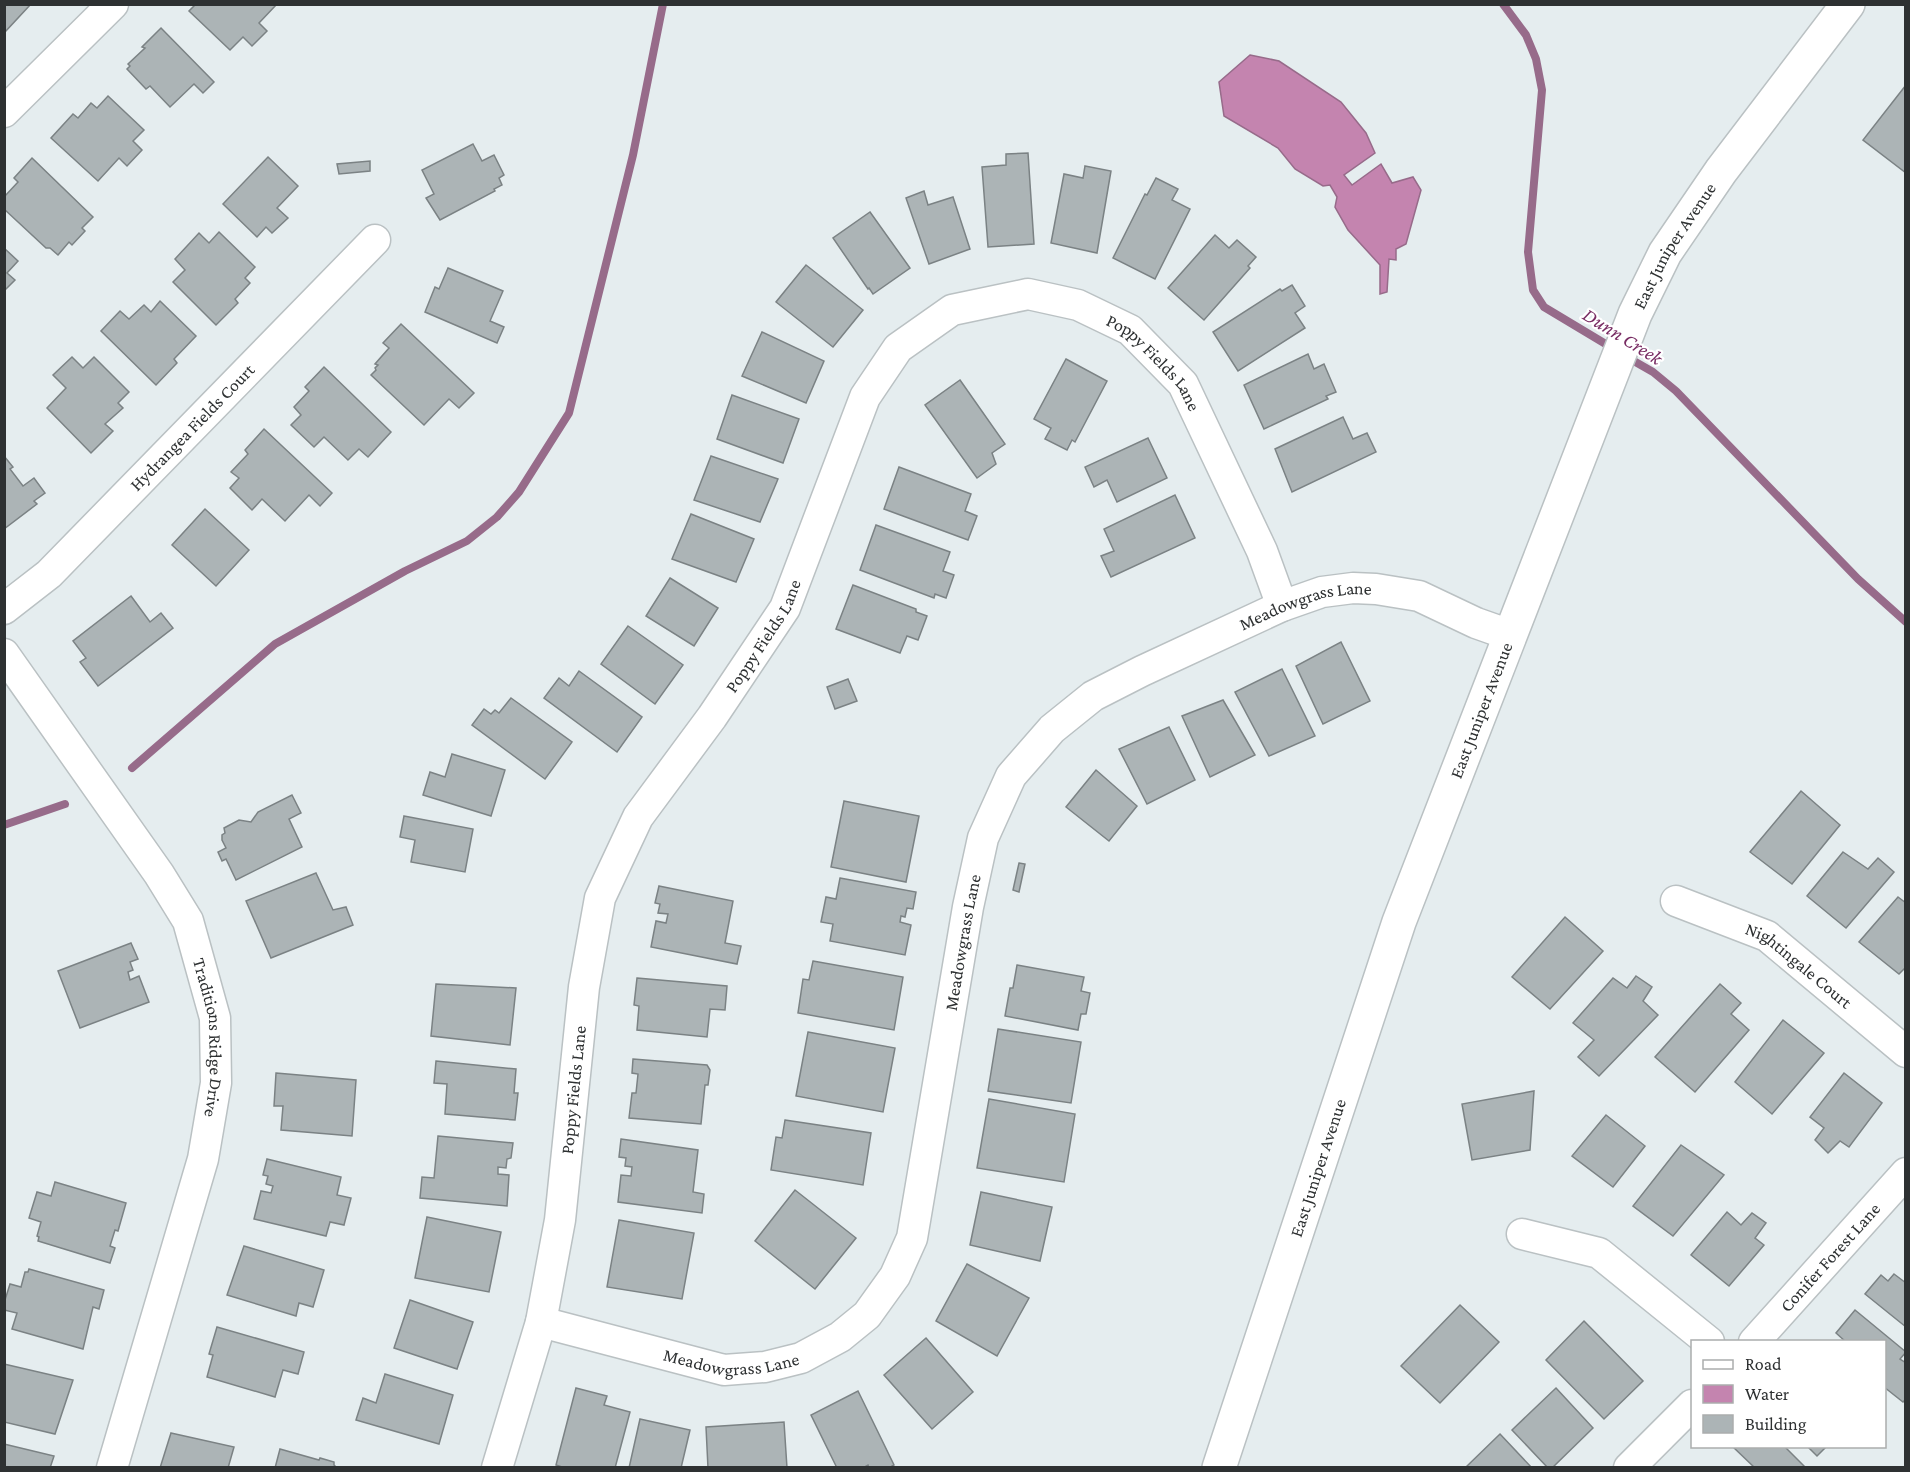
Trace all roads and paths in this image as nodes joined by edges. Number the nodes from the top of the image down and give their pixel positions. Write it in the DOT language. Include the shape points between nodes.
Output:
graph roads {
  1 [pos="113,4"];
  2 [pos="1848,4"];
  3 [pos="4,112"];
  4 [pos="375,240"];
  5 [pos="1282,606"];
  6 [pos="4,609"];
  7 [pos="1510,635"];
  8 [pos="4,654"];
  9 [pos="1676,901"];
  10 [pos="1905,1052"];
  11 [pos="1905,1173"];
  12 [pos="1522,1234"];
  13 [pos="541,1322"];
  14 [pos="1708,1340"];
  15 [pos="1755,1340"];
  16 [pos="1691,1406"];
  17 [pos="112,1467"];
  18 [pos="497,1467"];
  19 [pos="1219,1467"];
  20 [pos="1629,1467"];
  1 -- 3 [label="street"];
  2 -- 7 [label="street, East Juniper Avenue" via="1721,171 1665,252 1635,314"];
  4 -- 6 [label="street, Hydrangea Fields Court" via="49,574"];
  5 -- 7 [label="street, Meadowgrass Lane" via="1322,592 1376,588 1419,596"];
  5 -- 13 [label="street, Meadowgrass Lane" via="1093,696 1052,729 1011,776 983,838 968,907 912,1238 896,1276 867,1315 840,1337 801,1358 765,1367 724,1370"];
  5 -- 13 [label="street, Poppy Fields Lane" via="1262,551 1183,384 1130,330 1078,305 1028,294 952,310 898,348 865,397 785,608 638,817 600,898 584,987 560,1220"];
  7 -- 19 [label="street, East Juniper Avenue" via="1400,922"];
  8 -- 17 [label="street, Traditions Ridge Drive" via="188,921 215,1018 216,1083 203,1159"];
  9 -- 10 [label="street, Nightingale Court" via="1767,936"];
  11 -- 15 [label="street, Conifer Forest Lane"];
  12 -- 14 [label="street" via="1599,1253"];
  13 -- 18 [label="street, Poppy Fields Lane"];
  16 -- 20 [label="street"];
}
